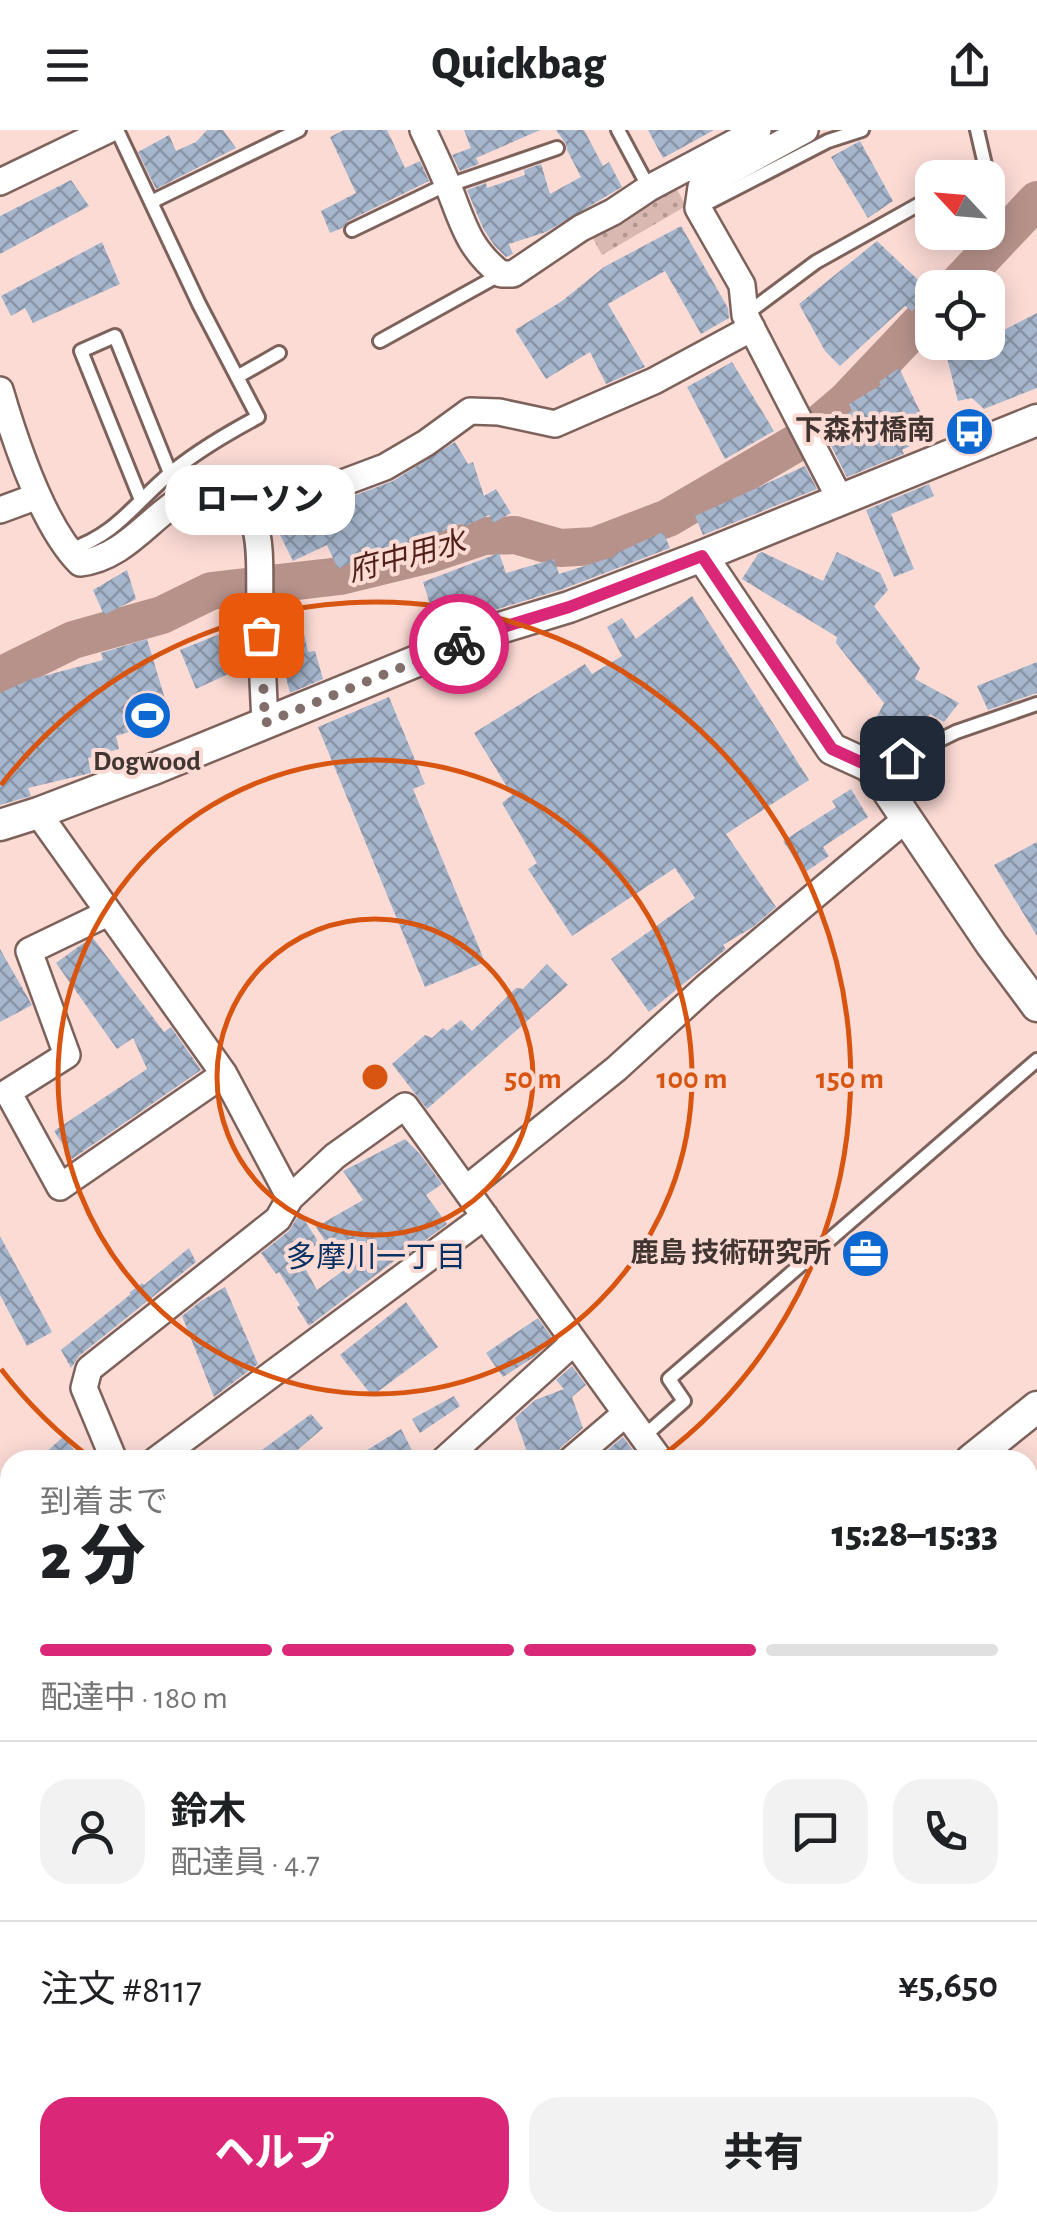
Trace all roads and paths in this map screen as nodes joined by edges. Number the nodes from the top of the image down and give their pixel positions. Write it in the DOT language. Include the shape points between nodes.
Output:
graph roads {
  1 [pos="108,130"];
  2 [pos="117,130"];
  3 [pos="298,130"];
  4 [pos="423,130"];
  5 [pos="618,130"];
  6 [pos="758,130"];
  7 [pos="805,130"];
  8 [pos="862,130"];
  9 [pos="977,130"];
  10 [pos="558,148"];
  11 [pos="984,160"];
  12 [pos="0,182"];
  13 [pos="448,186"];
  14 [pos="649,188"];
  15 [pos="151,202"];
  16 [pos="915,207"];
  17 [pos="698,208"];
  18 [pos="352,230"];
  19 [pos="501,274"];
  20 [pos="749,321"];
  21 [pos="380,341"];
  22 [pos="279,353"];
  23 [pos="236,376"];
  24 [pos="0,390"];
  25 [pos="1037,420"];
  26 [pos="170,473"];
  27 [pos="38,496"];
  28 [pos="141,500"];
  29 [pos="841,502"];
  30 [pos="0,510"];
  31 [pos="254,525"];
  32 [pos="68,550"];
  33 [pos="702,556"];
  34 [pos="1037,704"];
  35 [pos="265,723"];
  36 [pos="875,772"];
  37 [pos="38,813"];
  38 [pos="906,819"];
  39 [pos="0,825"];
  40 [pos="108,913"];
  41 [pos="1036,1001"];
  42 [pos="1037,1060"];
  43 [pos="224,1074"];
  44 [pos="4,1092"];
  45 [pos="466,1189"];
  46 [pos="290,1198"];
  47 [pos="485,1216"];
  48 [pos="573,1343"];
  49 [pos="1037,1406"];
  50 [pos="626,1414"];
  51 [pos="643,1438"];
  52 [pos="110,1450"];
  53 [pos="169,1450"];
  54 [pos="455,1450"];
  55 [pos="583,1450"];
  56 [pos="652,1450"];
  57 [pos="983,1450"];
  1 -- 12 [label="street"];
  2 -- 15 [label="lane"];
  3 -- 15 [label="lane"];
  4 -- 13 [label="street"];
  5 -- 14 [label="lane"];
  6 -- 14 [label="street"];
  7 -- 17 [label="street" via="701,187"];
  8 -- 17 [label="lane"];
  9 -- 11 [label="lane"];
  10 -- 13 [label="lane"];
  13 -- 18 [label="lane"];
  13 -- 19 [label="street" via="463,229"];
  14 -- 19 [label="street" via="514,274"];
  15 -- 23 [label="lane"];
  16 -- 20 [label="lane" via="816,262"];
  17 -- 20 [label="street" via="742,284"];
  19 -- 21 [label="lane"];
  20 -- 29 [label="street"];
  20 -- 31 [label="street" via="654,381 555,424 470,411 385,467"];
  22 -- 23 [label="lane"];
  23 -- 26 [label="lane" via="258,416"];
  24 -- 27 [label="street"];
  25 -- 29 [label="street"];
  26 -- 28 [label="lane"];
  26 -- 28 [label="lane" via="115,336 81,351"];
  27 -- 30 [label="street"];
  27 -- 32 [label="street"];
  28 -- 32 [label="lane" via="114,528"];
  29 -- 33 [label="street"];
  31 -- 32 [label="street" via="231,500 198,493 104,557 80,563"];
  31 -- 35 [label="street"];
  33 -- 35 [label="street" via="490,631"];
  33 -- 36 [label="street" via="832,749"];
  34 -- 36 [label="lane" via="956,732"];
  35 -- 37 [label="street"];
  36 -- 38 [label="street"];
  37 -- 39 [label="street"];
  37 -- 40 [label="street"];
  38 -- 41 [label="street"];
  38 -- 45 [label="street"];
  40 -- 43 [label="street"];
  40 -- 44 [label="street" via="28,951 67,1055"];
  42 -- 51 [label="lane" via="669,1378 684,1401"];
  43 -- 44 [label="street" via="60,1187"];
  43 -- 46 [label="street"];
  45 -- 46 [label="street" via="405,1106"];
  45 -- 47 [label="street"];
  46 -- 52 [label="street" via="278,1219 89,1369 84,1388"];
  47 -- 48 [label="street"];
  47 -- 53 [label="street"];
  48 -- 50 [label="street"];
  48 -- 54 [label="street"];
  49 -- 57 [label="street"];
  50 -- 51 [label="street"];
  50 -- 55 [label="street"];
  51 -- 56 [label="street"];
}
